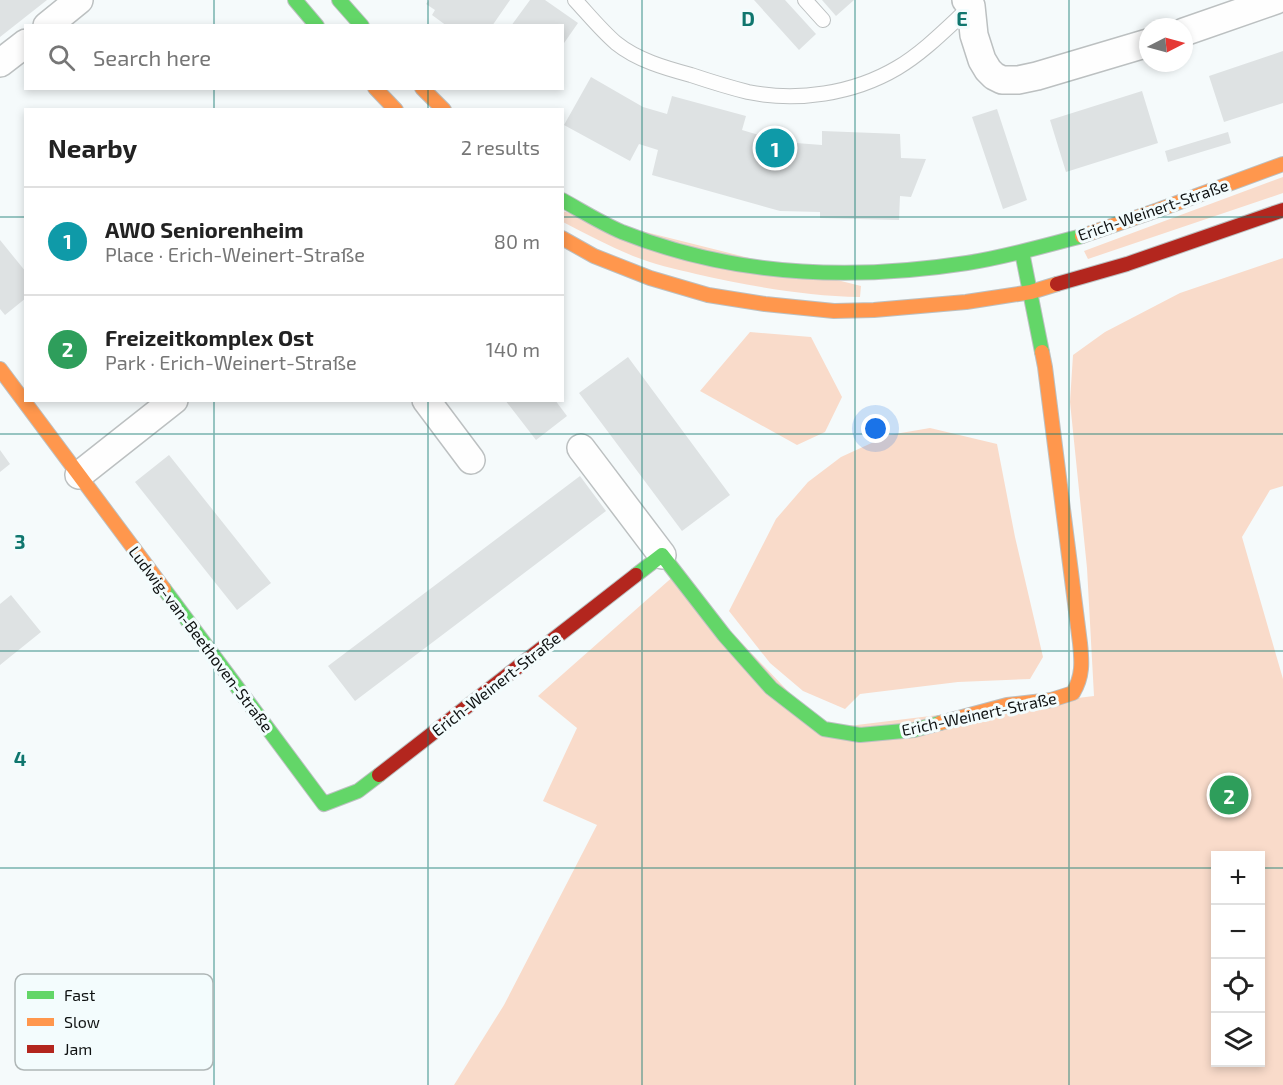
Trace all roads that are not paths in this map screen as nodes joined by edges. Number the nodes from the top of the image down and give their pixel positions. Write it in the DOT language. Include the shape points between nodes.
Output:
graph roads {
  1 [pos="79,0"];
  2 [pos="295,0"];
  3 [pos="339,0"];
  4 [pos="575,0"];
  5 [pos="805,0"];
  6 [pos="1276,0"];
  7 [pos="972,2"];
  8 [pos="823,20"];
  9 [pos="49,24"];
  10 [pos="315,24"];
  11 [pos="360,24"];
  12 [pos="1193,29"];
  13 [pos="24,45"];
  14 [pos="1139,46"];
  15 [pos="0,63"];
  16 [pos="377,90"];
  17 [pos="424,90"];
  18 [pos="394,108"];
  19 [pos="442,108"];
  20 [pos="1283,164"];
  21 [pos="564,201"];
  22 [pos="1283,210"];
  23 [pos="564,239"];
  24 [pos="1022,252"];
  25 [pos="1031,292"];
  26 [pos="0,369"];
  27 [pos="24,401"];
  28 [pos="25,402"];
  29 [pos="171,402"];
  30 [pos="428,402"];
  31 [pos="581,448"];
  32 [pos="471,460"];
  33 [pos="79,475"];
  34 [pos="662,555"];
  35 [pos="324,804"];
  1 -- 9 [label="street"];
  2 -- 10 [label="street"];
  3 -- 11 [label="street"];
  4 -- 7 [label="lane" via="616,43 644,60 748,92 787,97 838,90 897,68"];
  5 -- 8 [label="lane"];
  6 -- 12 [label="street"];
  7 -- 14 [label="street" via="974,35 982,60 1002,80 1037,76"];
  13 -- 15 [label="street"];
  16 -- 18 [label="street"];
  17 -- 19 [label="street"];
  20 -- 24 [label="street, Erich-Weinert-Straße" via="1082,236"];
  21 -- 24 [label="street, Erich-Weinert-Straße" via="599,221 651,242 721,261 791,271 891,272"];
  22 -- 25 [label="street" via="1127,264"];
  23 -- 25 [label="street" via="594,256 650,278 708,295 765,304 834,311 874,310"];
  24 -- 25 [label="street, Erich-Weinert-Straße"];
  25 -- 34 [label="street, Erich-Weinert-Straße" via="1045,367 1083,671 1073,693 1051,700 1006,705 914,730 860,735 824,729 771,688"];
  26 -- 27 [label="street, Ludwig-van-Beethoven-Straße"];
  28 -- 33 [label="street, Ludwig-van-Beethoven-Straße"];
  29 -- 33 [label="street"];
  30 -- 32 [label="street"];
  31 -- 34 [label="street, Erich-Weinert-Straße"];
  33 -- 35 [label="street, Ludwig-van-Beethoven-Straße"];
  34 -- 35 [label="street, Erich-Weinert-Straße" via="358,791"];
}
